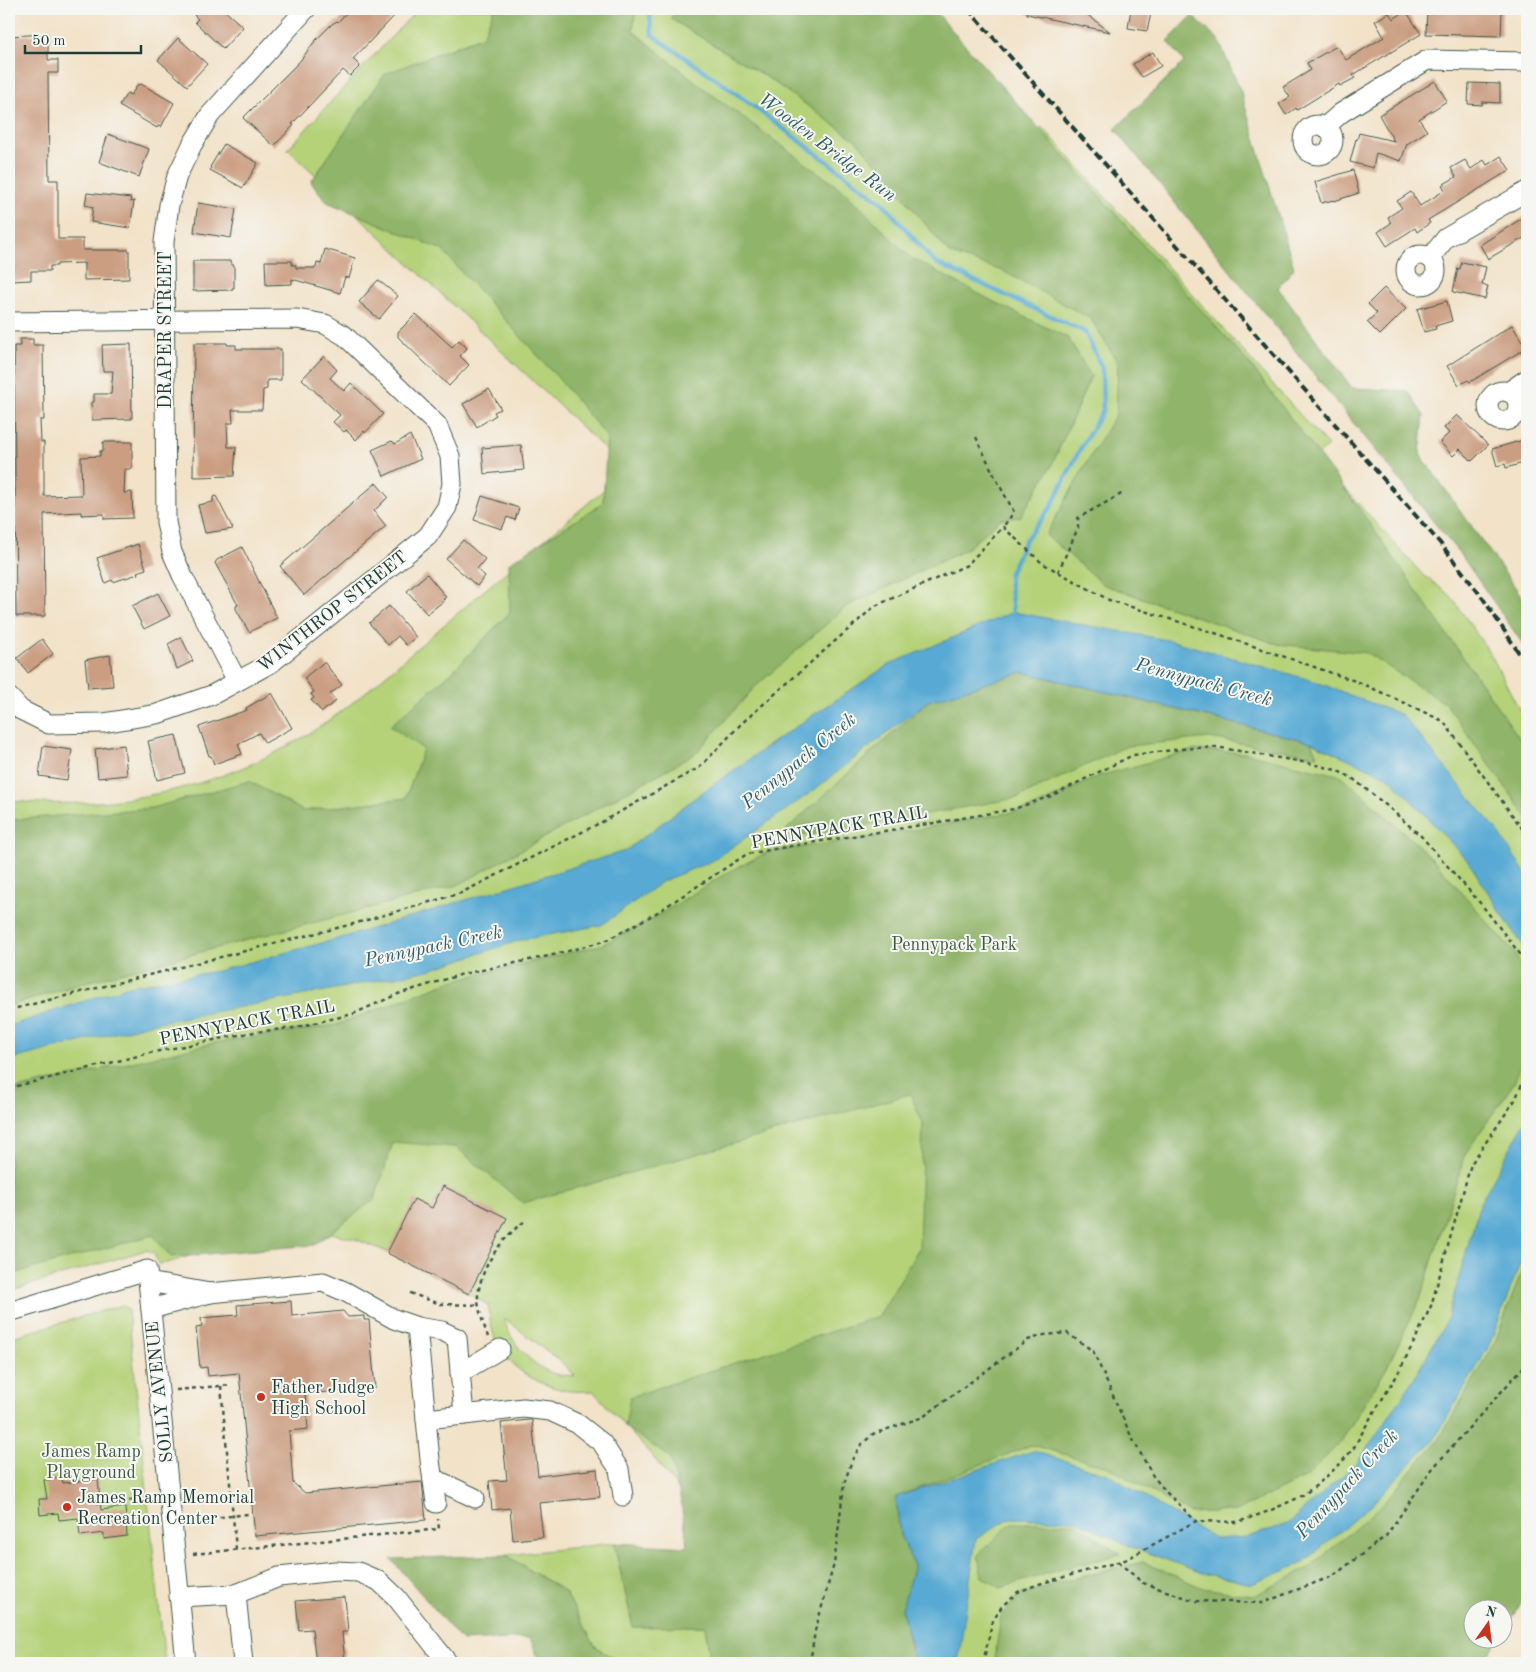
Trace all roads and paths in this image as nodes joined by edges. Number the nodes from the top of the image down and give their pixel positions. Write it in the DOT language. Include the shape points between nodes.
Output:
graph roads {
  1 [pos="306,9"];
  2 [pos="1527,62"];
  3 [pos="1326,127"];
  4 [pos="1527,191"];
  5 [pos="1430,258"];
  6 [pos="165,321"];
  7 [pos="9,322"];
  8 [pos="1527,379"];
  9 [pos="1508,392"];
  10 [pos="976,436"];
  11 [pos="1124,492"];
  12 [pos="1004,527"];
  13 [pos="1058,572"];
  14 [pos="237,681"];
  15 [pos="9,696"];
  16 [pos="1527,835"];
  17 [pos="1527,963"];
  18 [pos="9,1010"];
  19 [pos="1527,1073"];
  20 [pos="9,1088"];
  21 [pos="525,1221"];
  22 [pos="147,1276"];
  23 [pos="210,1293"];
  24 [pos="410,1293"];
  25 [pos="480,1305"];
  26 [pos="150,1309"];
  27 [pos="9,1312"];
  28 [pos="417,1327"];
  29 [pos="497,1351"];
  30 [pos="1527,1364"];
  31 [pos="460,1373"];
  32 [pos="230,1385"];
  33 [pos="221,1386"];
  34 [pos="176,1390"];
  35 [pos="464,1415"];
  36 [pos="426,1419"];
  37 [pos="433,1478"];
  38 [pos="169,1496"];
  39 [pos="624,1496"];
  40 [pos="475,1498"];
  41 [pos="97,1503"];
  42 [pos="436,1503"];
  43 [pos="248,1514"];
  44 [pos="233,1516"];
  45 [pos="188,1521"];
  46 [pos="1196,1521"];
  47 [pos="236,1549"];
  48 [pos="191,1554"];
  49 [pos="1118,1562"];
  50 [pos="236,1594"];
  51 [pos="179,1597"];
  52 [pos="186,1663"];
  53 [pos="243,1663"];
  54 [pos="448,1663"];
  55 [pos="810,1663"];
  56 [pos="983,1663"];
  1 -- 6 [label="street, DRAPER STREET" via="210,115 177,176 164,242"];
  2 -- 3 [label="street" via="1427,60 1341,113"];
  4 -- 5 [label="street" via="1446,238"];
  6 -- 7 [label="street, WINTHROP STREET"];
  6 -- 14 [label="street, DRAPER STREET" via="166,522 172,552 182,575"];
  6 -- 14 [label="street, WINTHROP STREET" via="297,319 325,324 345,336 437,425 450,456 452,484 448,506 428,536 272,663"];
  8 -- 9 [label="street"];
  10 -- 12 [label="path" via="1014,512"];
  11 -- 13 [label="path" via="1078,518 1078,528"];
  12 -- 13 [label="path" via="1042,563"];
  12 -- 18 [label="path" via="967,565 875,606 742,723 700,767 600,823 461,893 353,924"];
  13 -- 16 [label="path" via="1109,600 1361,682 1443,720"];
  14 -- 15 [label="street, WINTHROP STREET" via="212,695 157,714 103,723 49,724 21,710"];
  17 -- 20 [label="path, PENNYPACK TRAIL" via="1421,836 1352,778 1308,763 1216,747 1181,748 1133,755 1051,796 1014,809 748,854 607,940 463,974 398,994 354,1014 154,1052"];
  19 -- 46 [label="path" via="1515,1100 1471,1164 1431,1306 1396,1377 1353,1449 1317,1485 1300,1497 1238,1522"];
  21 -- 25 [label="path" via="502,1240 493,1254 478,1296"];
  22 -- 23 [label="street"];
  22 -- 26 [label="street, SOLLY AVENUE"];
  22 -- 27 [label="street"];
  23 -- 26 [label="street"];
  23 -- 28 [label="street" via="324,1282 394,1319"];
  24 -- 25 [label="path" via="440,1304"];
  25 -- 29 [label="path" via="487,1334"];
  26 -- 38 [label="street, SOLLY AVENUE"];
  28 -- 31 [label="street" via="442,1331 457,1338"];
  28 -- 36 [label="street"];
  29 -- 31 [label="street"];
  30 -- 49 [label="path" via="1432,1468 1386,1536 1333,1576 1262,1603 1195,1601 1143,1584"];
  31 -- 35 [label="street"];
  32 -- 33 [label="path"];
  33 -- 34 [label="path"];
  33 -- 44 [label="path"];
  35 -- 36 [label="street"];
  35 -- 39 [label="street" via="523,1408 550,1411 578,1424 602,1443 619,1469"];
  36 -- 37 [label="street"];
  37 -- 40 [label="street"];
  37 -- 42 [label="street"];
  38 -- 41 [label="path"];
  38 -- 51 [label="street, SOLLY AVENUE"];
  42 -- 47 [label="path" via="439,1529"];
  43 -- 44 [label="path"];
  44 -- 45 [label="path"];
  44 -- 47 [label="path"];
  46 -- 49 [label="path"];
  46 -- 55 [label="path" via="1153,1476 1131,1436 1093,1351 1067,1333 1044,1334 1028,1340 923,1417 873,1434 861,1444 844,1484 834,1564 815,1631"];
  47 -- 48 [label="path"];
  49 -- 56 [label="path" via="1018,1592 1002,1606 992,1623"];
  50 -- 51 [label="street"];
  50 -- 53 [label="street"];
  50 -- 54 [label="street" via="279,1578 335,1571 358,1572 379,1581 396,1597"];
  51 -- 52 [label="street, SOLLY AVENUE"];
}
